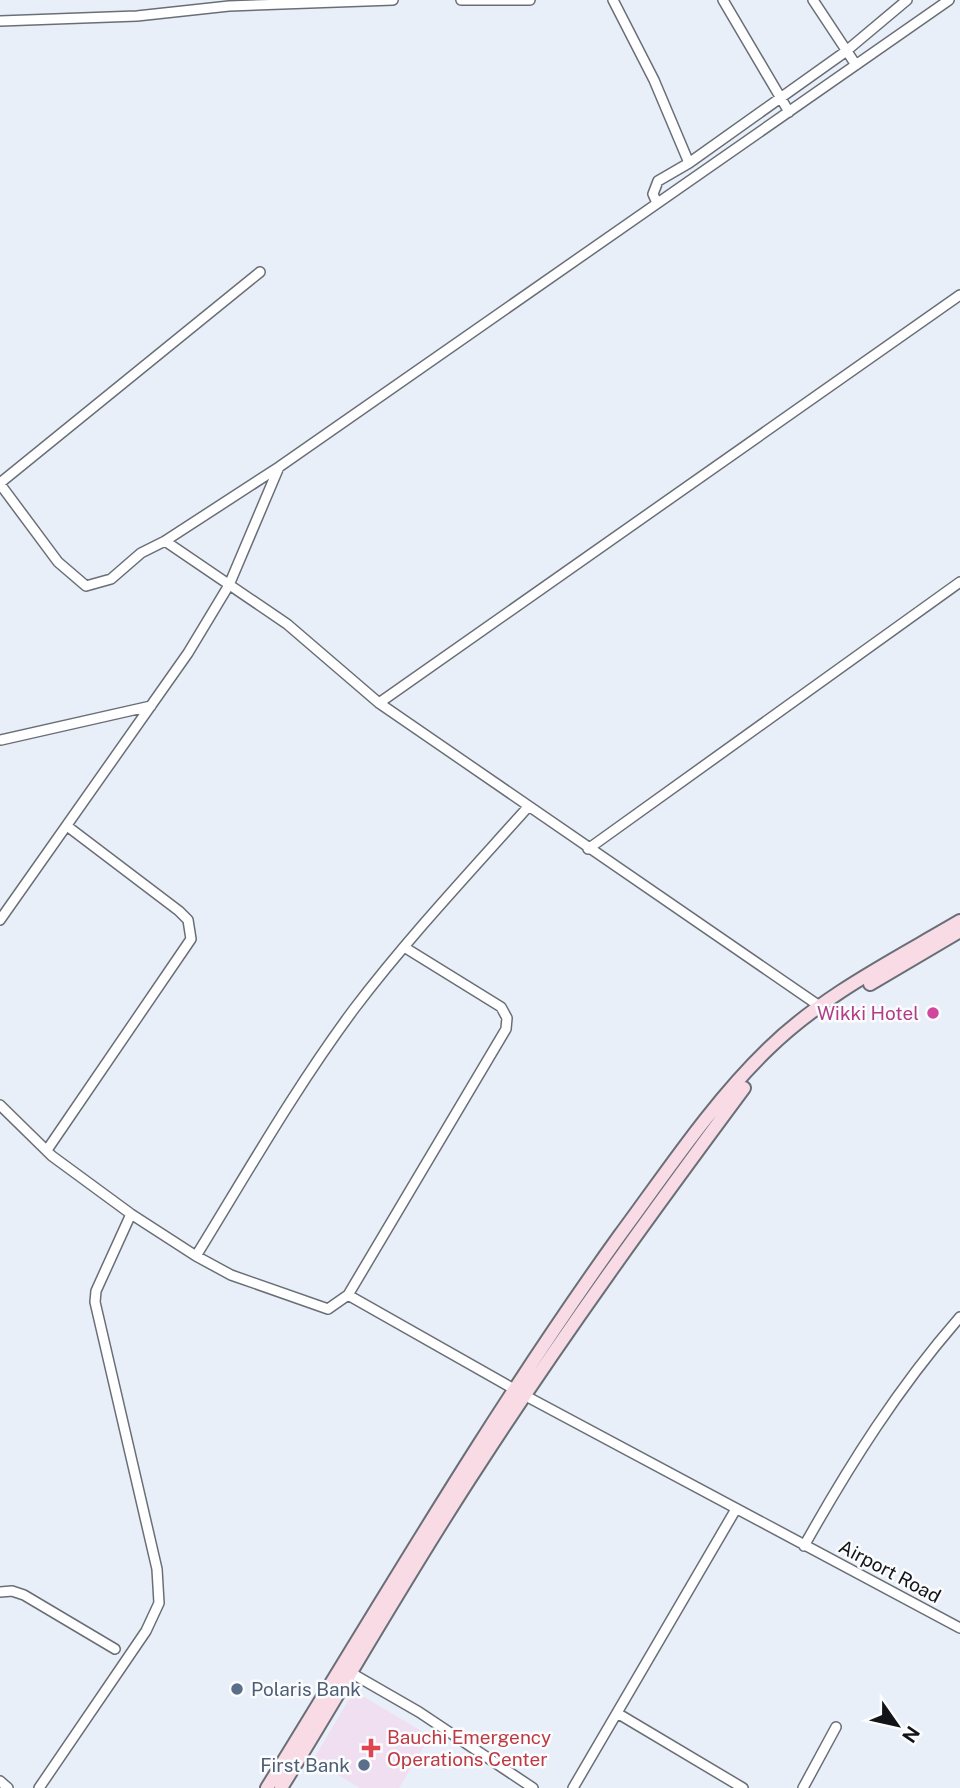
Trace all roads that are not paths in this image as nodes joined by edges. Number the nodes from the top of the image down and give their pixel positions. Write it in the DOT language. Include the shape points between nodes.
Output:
graph roads {
  1 [pos="393,0"];
  2 [pos="461,0"];
  3 [pos="530,0"];
  4 [pos="614,0"];
  5 [pos="723,0"];
  6 [pos="813,0"];
  7 [pos="907,0"];
  8 [pos="935,0"];
  9 [pos="949,0"];
  10 [pos="230,3"];
  11 [pos="932,12"];
  12 [pos="0,21"];
  13 [pos="845,52"];
  14 [pos="856,65"];
  15 [pos="778,98"];
  16 [pos="789,112"];
  17 [pos="689,163"];
  18 [pos="657,203"];
  19 [pos="260,272"];
  20 [pos="960,295"];
  21 [pos="279,467"];
  22 [pos="0,483"];
  23 [pos="165,541"];
  24 [pos="960,582"];
  25 [pos="229,585"];
  26 [pos="379,704"];
  27 [pos="151,706"];
  28 [pos="1,740"];
  29 [pos="528,807"];
  30 [pos="67,826"];
  31 [pos="588,849"];
  32 [pos="0,920"];
  33 [pos="960,921"];
  34 [pos="960,931"];
  35 [pos="404,947"];
  36 [pos="820,1009"];
  37 [pos="0,1105"];
  38 [pos="47,1150"];
  39 [pos="131,1214"];
  40 [pos="196,1256"];
  41 [pos="348,1295"];
  42 [pos="960,1317"];
  43 [pos="519,1392"];
  44 [pos="736,1509"];
  45 [pos="804,1546"];
  46 [pos="0,1592"];
  47 [pos="960,1628"];
  48 [pos="115,1649"];
  49 [pos="346,1671"];
  50 [pos="617,1713"];
  51 [pos="836,1727"];
  52 [pos="0,1781"];
  53 [pos="8,1788"];
  54 [pos="39,1788"];
  55 [pos="267,1788"];
  56 [pos="281,1788"];
  57 [pos="533,1788"];
  58 [pos="573,1788"];
  59 [pos="743,1788"];
  60 [pos="803,1788"];
  1 -- 10 [label="street"];
  2 -- 3 [label="street"];
  4 -- 17 [label="street"];
  5 -- 15 [label="street"];
  6 -- 13 [label="street"];
  7 -- 13 [label="street"];
  8 -- 11 [label="street"];
  9 -- 11 [label="street"];
  10 -- 12 [label="street" via="137,16"];
  11 -- 14 [label="street"];
  13 -- 14 [label="street"];
  13 -- 15 [label="street"];
  14 -- 16 [label="street"];
  15 -- 16 [label="street"];
  15 -- 17 [label="street"];
  16 -- 18 [label="street"];
  17 -- 18 [label="street" via="658,181 653,194"];
  18 -- 21 [label="street"];
  19 -- 22 [label="street"];
  20 -- 26 [label="street"];
  21 -- 23 [label="street"];
  21 -- 25 [label="street"];
  22 -- 23 [label="street" via="58,562 86,586 111,579 141,553"];
  23 -- 25 [label="street"];
  24 -- 31 [label="street"];
  25 -- 26 [label="street" via="287,624"];
  25 -- 27 [label="street"];
  26 -- 29 [label="street"];
  27 -- 28 [label="street"];
  27 -- 30 [label="street"];
  29 -- 31 [label="street"];
  29 -- 35 [label="street"];
  30 -- 32 [label="street"];
  30 -- 38 [label="street" via="179,911 188,920 191,939"];
  31 -- 36 [label="street"];
  33 -- 36 [label="street"];
  34 -- 36 [label="street"];
  35 -- 40 [label="street" via="308,1076"];
  35 -- 41 [label="street" via="501,1007 506,1029"];
  36 -- 43 [label="street" via="767,1050 685,1146"];
  37 -- 38 [label="street"];
  38 -- 39 [label="street"];
  39 -- 40 [label="street"];
  39 -- 54 [label="street" via="95,1302 157,1569 159,1603 146,1631"];
  40 -- 41 [label="street" via="231,1275 328,1309"];
  41 -- 43 [label="street, Airport Road"];
  42 -- 45 [label="street" via="857,1452"];
  43 -- 44 [label="street, Airport Road"];
  43 -- 49 [label="street" via="455,1479"];
  44 -- 45 [label="street, Airport Road"];
  44 -- 50 [label="street"];
  45 -- 47 [label="street, Airport Road"];
  46 -- 48 [label="street" via="24,1595"];
  49 -- 55 [label="street"];
  49 -- 56 [label="street"];
  49 -- 57 [label="street" via="419,1712"];
  50 -- 58 [label="street"];
  50 -- 59 [label="street"];
  51 -- 60 [label="street"];
  52 -- 53 [label="street"];
}
